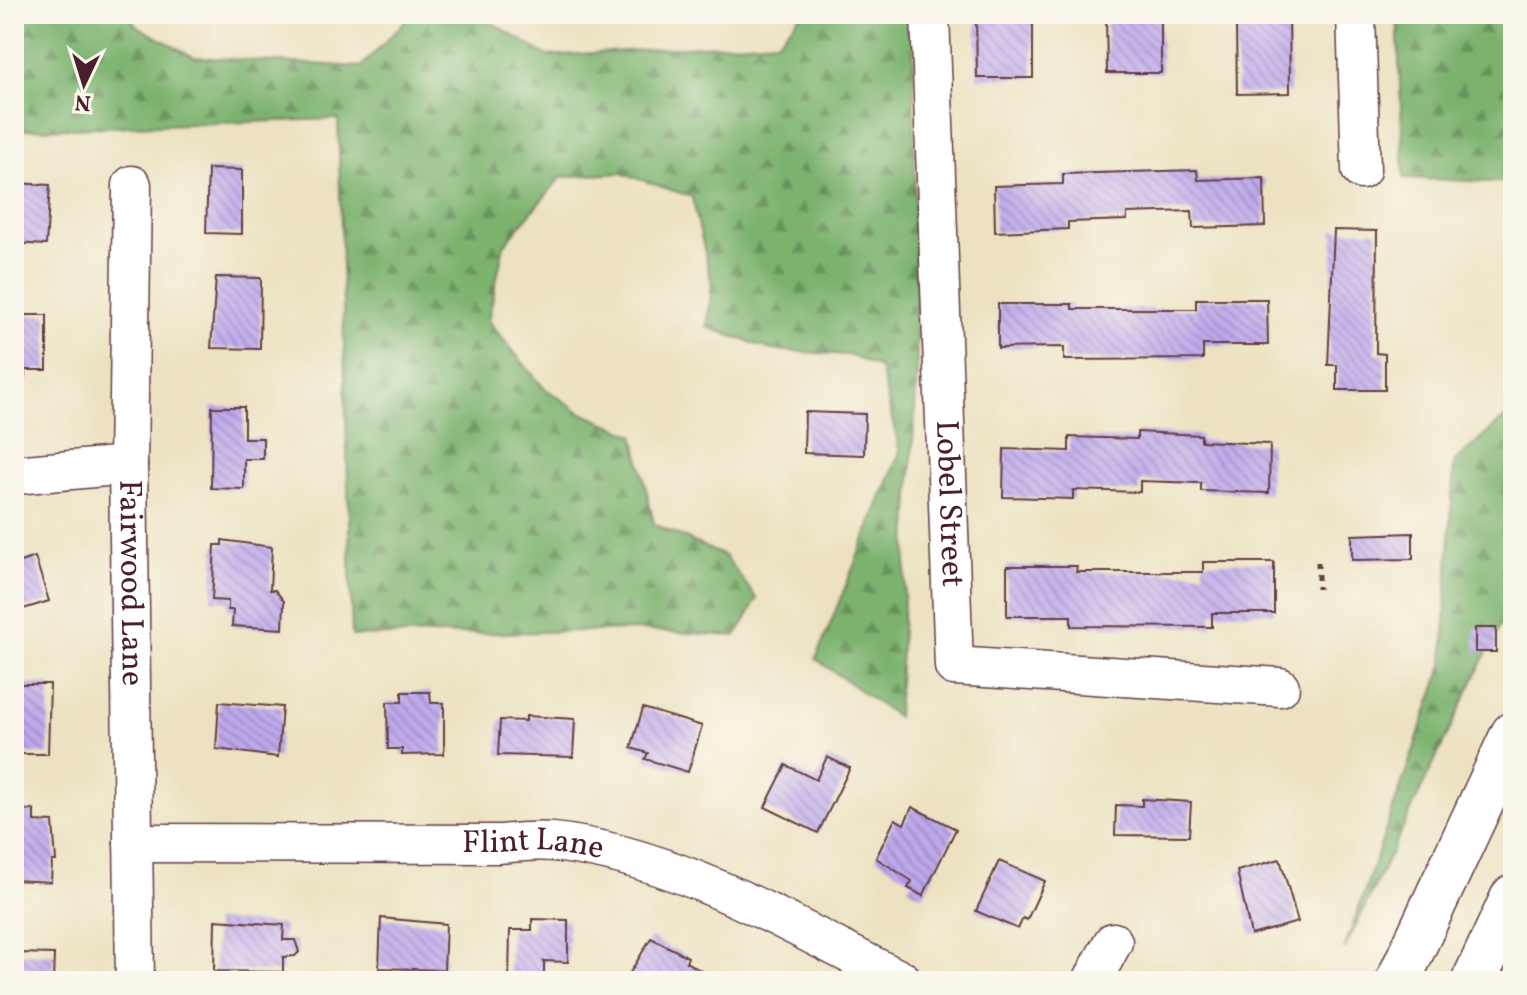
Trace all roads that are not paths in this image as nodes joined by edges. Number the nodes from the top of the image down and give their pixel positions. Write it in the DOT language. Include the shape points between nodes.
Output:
graph roads {
  1 [pos="930,14"];
  2 [pos="1356,14"];
  3 [pos="1361,170"];
  4 [pos="132,185"];
  5 [pos="128,465"];
  6 [pos="14,475"];
  7 [pos="1280,687"];
  8 [pos="1513,734"];
  9 [pos="133,843"];
  10 [pos="1513,897"];
  11 [pos="1113,942"];
  12 [pos="135,981"];
  13 [pos="903,981"];
  14 [pos="1092,981"];
  15 [pos="1398,981"];
  16 [pos="1474,981"];
  1 -- 7 [label="street, Lobel Street" via="954,666"];
  2 -- 3 [label="street"];
  4 -- 5 [label="street, Fairwood Lane"];
  5 -- 6 [label="street"];
  5 -- 9 [label="street, Fairwood Lane"];
  8 -- 15 [label="highway"];
  9 -- 12 [label="street, Fairwood Lane"];
  9 -- 13 [label="street, Flint Lane" via="550,841 599,850 697,881"];
  10 -- 16 [label="highway"];
  11 -- 14 [label="street"];
}
